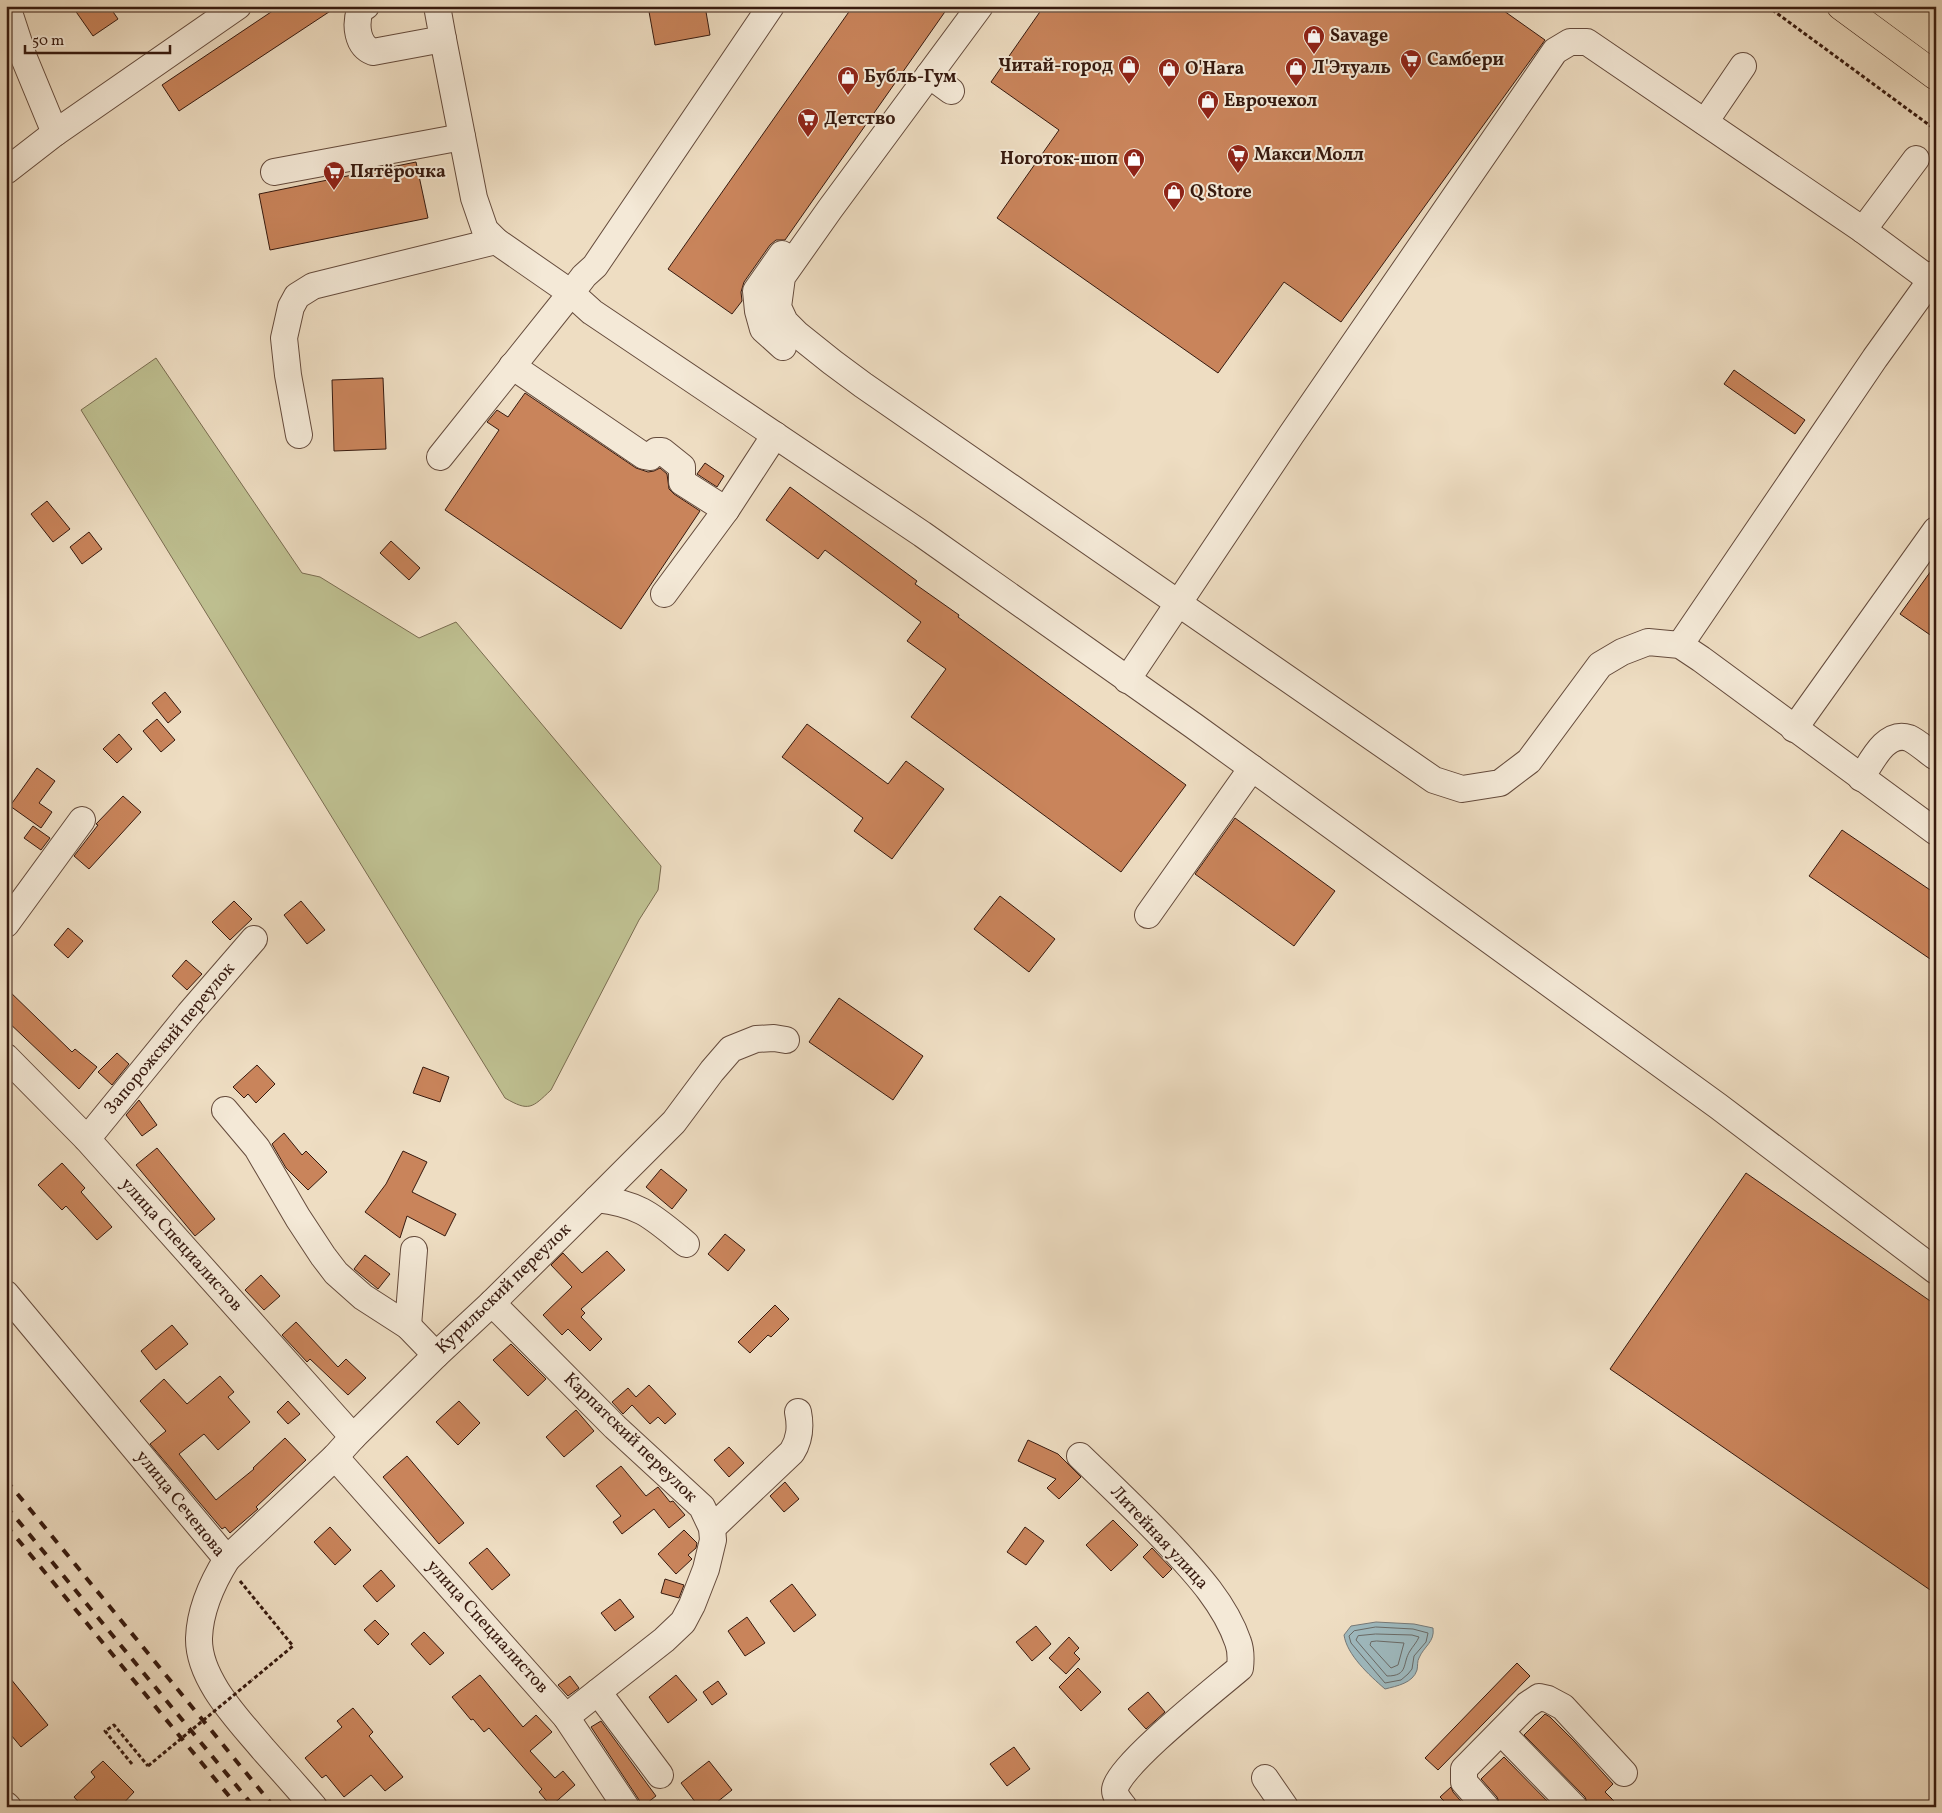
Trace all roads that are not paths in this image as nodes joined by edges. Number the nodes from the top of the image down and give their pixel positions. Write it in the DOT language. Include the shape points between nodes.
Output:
graph roads {
  1 [pos="8,6"];
  2 [pos="238,6"];
  3 [pos="366,6"];
  4 [pos="437,6"];
  5 [pos="770,6"];
  6 [pos="957,6"];
  7 [pos="980,6"];
  8 [pos="1840,6"];
  9 [pos="443,38"];
  10 [pos="1743,66"];
  11 [pos="1934,72"];
  12 [pos="929,75"];
  13 [pos="951,91"];
  14 [pos="1705,122"];
  15 [pos="55,133"];
  16 [pos="462,137"];
  17 [pos="1916,159"];
  18 [pos="6,171"];
  19 [pos="274,172"];
  20 [pos="1863,230"];
  21 [pos="496,241"];
  22 [pos="1934,279"];
  23 [pos="571,293"];
  24 [pos="758,311"];
  25 [pos="783,348"];
  26 [pos="832,362"];
  27 [pos="512,366"];
  28 [pos="299,435"];
  29 [pos="775,435"];
  30 [pos="440,457"];
  31 [pos="726,510"];
  32 [pos="1936,530"];
  33 [pos="664,594"];
  34 [pos="1178,604"];
  35 [pos="1680,645"];
  36 [pos="1127,680"];
  37 [pos="1794,729"];
  38 [pos="1936,757"];
  39 [pos="1252,768"];
  40 [pos="1860,778"];
  41 [pos="82,820"];
  42 [pos="1936,832"];
  43 [pos="1148,915"];
  44 [pos="6,924"];
  45 [pos="254,939"];
  46 [pos="786,1040"];
  47 [pos="6,1057"];
  48 [pos="225,1110"];
  49 [pos="87,1139"];
  50 [pos="597,1199"];
  51 [pos="686,1244"];
  52 [pos="414,1250"];
  53 [pos="1936,1271"];
  54 [pos="6,1294"];
  55 [pos="492,1303"];
  56 [pos="408,1326"];
  57 [pos="436,1355"];
  58 [pos="798,1412"];
  59 [pos="353,1437"];
  60 [pos="1080,1456"];
  61 [pos="335,1457"];
  62 [pos="712,1528"];
  63 [pos="227,1559"];
  64 [pos="598,1692"];
  65 [pos="566,1717"];
  66 [pos="1501,1732"];
  67 [pos="1624,1773"];
  68 [pos="660,1776"];
  69 [pos="1265,1778"];
  70 [pos="314,1807"];
  71 [pos="626,1807"];
  72 [pos="1124,1807"];
  73 [pos="1286,1807"];
  74 [pos="1486,1807"];
  75 [pos="1574,1807"];
  1 -- 15 [label="street" via="24,58"];
  2 -- 15 [label="street"];
  3 -- 9 [label="street" via="360,10 357,19 360,43 365,49 373,52"];
  4 -- 9 [label="street"];
  5 -- 23 [label="street" via="595,266"];
  6 -- 24 [label="street" via="756,291"];
  7 -- 12 [label="street"];
  8 -- 11 [label="main road"];
  9 -- 16 [label="street"];
  10 -- 14 [label="street"];
  12 -- 13 [label="street"];
  12 -- 26 [label="street" via="782,277 778,307 785,322"];
  14 -- 20 [label="street"];
  14 -- 34 [label="street" via="1587,42 1570,42 1555,51"];
  15 -- 18 [label="street"];
  16 -- 19 [label="street"];
  16 -- 21 [label="street" via="478,214 485,230"];
  17 -- 20 [label="street"];
  20 -- 22 [label="street"];
  21 -- 23 [label="street"];
  21 -- 28 [label="street" via="313,286 297,296 284,338"];
  22 -- 35 [label="street" via="1871,363"];
  23 -- 27 [label="street"];
  23 -- 29 [label="street" via="592,312"];
  24 -- 25 [label="street" via="763,329"];
  24 -- 26 [label="street" via="794,340"];
  26 -- 34 [label="street"];
  27 -- 30 [label="street"];
  27 -- 31 [label="street" via="644,456 650,457 656,451 662,451 682,467 682,482"];
  29 -- 31 [label="street"];
  29 -- 36 [label="street" via="922,534"];
  31 -- 33 [label="street"];
  32 -- 37 [label="street"];
  34 -- 35 [label="street" via="1434,780 1462,789 1500,783 1529,761 1600,665 1648,642"];
  34 -- 36 [label="street"];
  35 -- 37 [label="street"];
  36 -- 39 [label="street"];
  37 -- 40 [label="street"];
  38 -- 40 [label="street" via="1909,738 1895,738 1884,744"];
  39 -- 43 [label="street"];
  39 -- 53 [label="street" via="1718,1106"];
  40 -- 42 [label="street"];
  41 -- 44 [label="street"];
  45 -- 49 [label="street, Запорожский переулок" via="188,1014"];
  46 -- 50 [label="street, Курильский переулок" via="756,1038 731,1049 674,1122"];
  47 -- 49 [label="street, улица Специалистов"];
  48 -- 56 [label="street" via="257,1148 336,1273 362,1297"];
  49 -- 59 [label="street, улица Специалистов"];
  50 -- 51 [label="street" via="620,1201 646,1212"];
  50 -- 55 [label="street, Курильский переулок"];
  52 -- 56 [label="street"];
  54 -- 63 [label="street, улица Сеченова"];
  55 -- 57 [label="street, Курильский переулок"];
  55 -- 62 [label="street, Карпатский переулок" via="615,1427 702,1507"];
  56 -- 57 [label="street"];
  57 -- 59 [label="street, Курильский переулок"];
  58 -- 62 [label="street" via="800,1432 792,1452"];
  59 -- 61 [label="street, Курильский переулок"];
  60 -- 72 [label="street, Литейная улица" via="1144,1517 1193,1570 1218,1602 1241,1655 1240,1668 1138,1756 1117,1781 1117,1798"];
  61 -- 63 [label="street, Курильский переулок"];
  61 -- 65 [label="street, улица Специалистов"];
  62 -- 64 [label="street" via="713,1540 706,1569 683,1622"];
  63 -- 70 [label="street, улица Сеченова" via="205,1602 199,1638 208,1676 230,1710"];
  64 -- 65 [label="street"];
  64 -- 68 [label="street"];
  65 -- 71 [label="street, улица Специалистов"];
  66 -- 67 [label="street" via="1533,1700 1548,1699 1563,1707"];
  66 -- 74 [label="street" via="1464,1769 1464,1782"];
  66 -- 75 [label="street"];
  69 -- 73 [label="street"];
}
